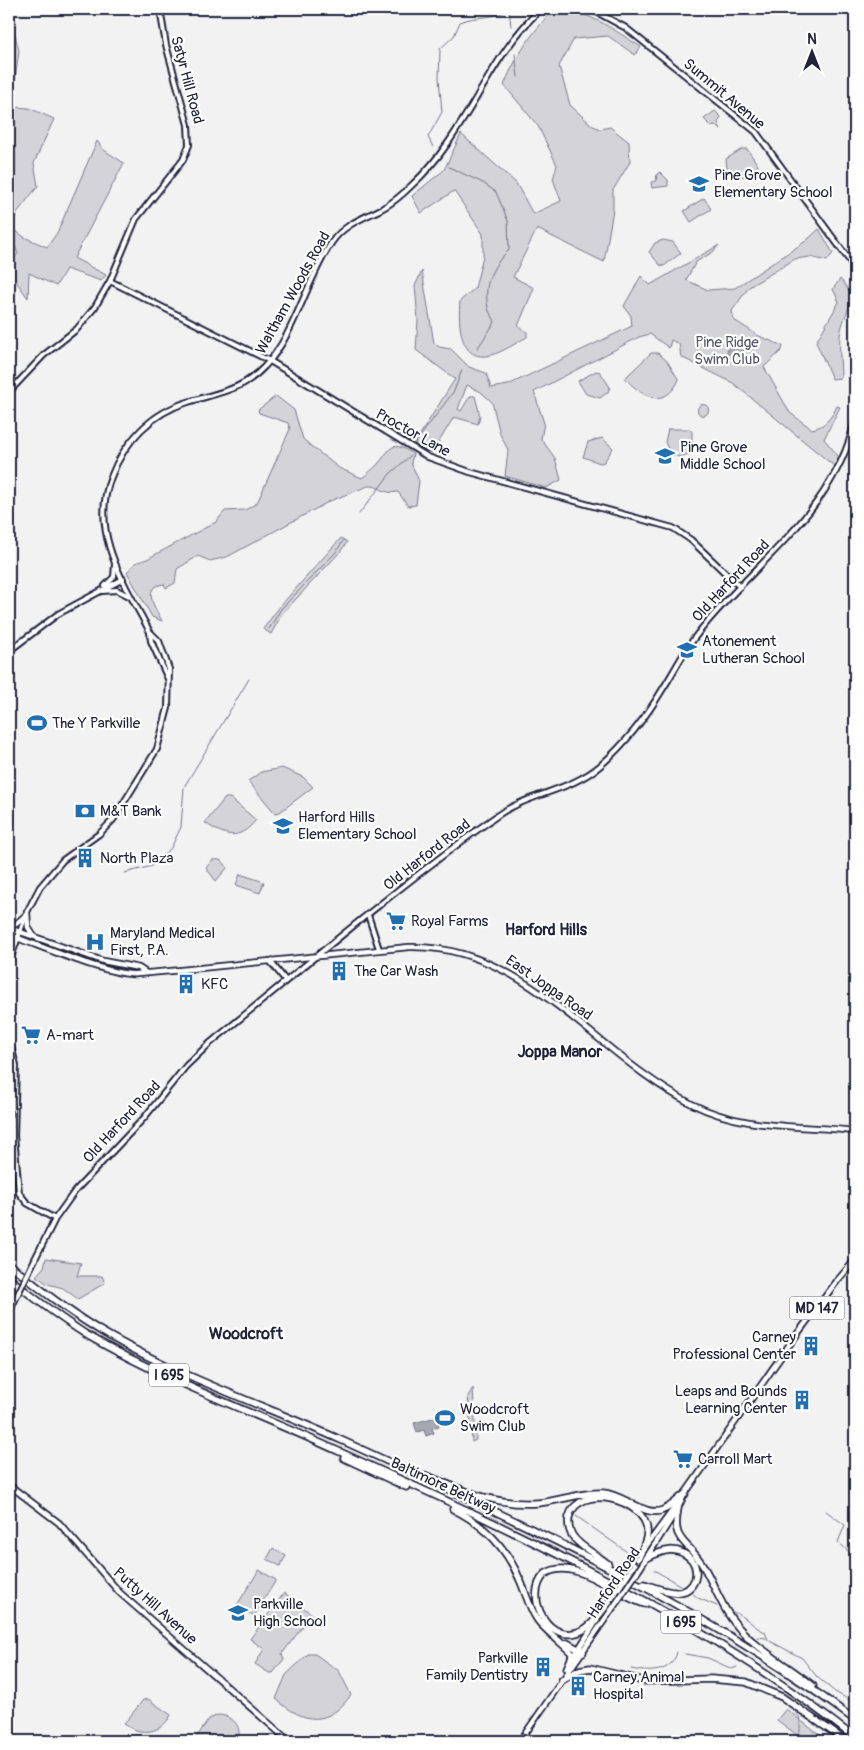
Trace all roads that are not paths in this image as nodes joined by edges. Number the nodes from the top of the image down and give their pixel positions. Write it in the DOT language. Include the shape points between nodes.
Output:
graph roads {
  1 [pos="160,9"];
  2 [pos="541,9"];
  3 [pos="591,9"];
  4 [pos="855,268"];
  5 [pos="110,281"];
  6 [pos="270,361"];
  7 [pos="9,392"];
  8 [pos="855,420"];
  9 [pos="115,564"];
  10 [pos="123,579"];
  11 [pos="740,587"];
  12 [pos="98,592"];
  13 [pos="133,598"];
  14 [pos="150,632"];
  15 [pos="9,651"];
  16 [pos="168,679"];
  17 [pos="26,914"];
  18 [pos="368,915"];
  19 [pos="9,927"];
  20 [pos="20,932"];
  21 [pos="9,935"];
  22 [pos="34,936"];
  23 [pos="18,938"];
  24 [pos="379,949"];
  25 [pos="318,956"];
  26 [pos="270,961"];
  27 [pos="9,964"];
  28 [pos="145,972"];
  29 [pos="286,981"];
  30 [pos="9,1040"];
  31 [pos="855,1131"];
  32 [pos="55,1219"];
  33 [pos="855,1260"];
  34 [pos="9,1264"];
  35 [pos="9,1278"];
  36 [pos="9,1315"];
  37 [pos="338,1439"];
  38 [pos="322,1444"];
  39 [pos="9,1485"];
  40 [pos="684,1494"];
  41 [pos="678,1508"];
  42 [pos="647,1558"];
  43 [pos="636,1562"];
  44 [pos="616,1570"];
  45 [pos="636,1582"];
  46 [pos="610,1600"];
  47 [pos="655,1607"];
  48 [pos="548,1632"];
  49 [pos="580,1651"];
  50 [pos="567,1668"];
  51 [pos="561,1682"];
  52 [pos="838,1706"];
  53 [pos="855,1720"];
  54 [pos="855,1738"];
  55 [pos="289,1741"];
  56 [pos="520,1741"];
  57 [pos="846,1741"];
  1 -- 5 [label="street, Satyr Hill Road" via="166,45 188,125 189,145 179,167 133,222"];
  2 -- 6 [label="street, Waltham Woods Road" via="516,36 434,163 394,201 347,226 333,240"];
  3 -- 4 [label="street, Summit Avenue" via="626,28 756,132"];
  5 -- 6 [label="street, Proctor Lane"];
  5 -- 7 [label="street, Satyr Hill Road" via="83,322 44,355"];
  6 -- 9 [label="street, Waltham Woods Road" via="236,388 161,414 132,440 114,468 105,501 106,534"];
  6 -- 11 [label="street, Proctor Lane" via="395,438 446,465 673,528 691,540"];
  8 -- 11 [label="street, Old Harford Road" via="843,458 823,496"];
  9 -- 10 [label="street, Waltham Woods Road"];
  9 -- 12 [label="street" via="113,579"];
  10 -- 12 [label="street"];
  10 -- 13 [label="street, Waltham Woods Road"];
  11 -- 18 [label="street, Old Harford Road" via="699,632 651,708 602,764 573,782 504,811"];
  12 -- 13 [label="street" via="117,590"];
  12 -- 15 [label="street" via="46,622"];
  13 -- 14 [label="street, Waltham Woods Road"];
  14 -- 16 [label="street, Waltham Woods Road"];
  14 -- 16 [label="street, Waltham Woods Road" via="165,656"];
  16 -- 17 [label="street, Waltham Woods Road" via="168,708 161,739 125,804 99,834 53,870 36,892"];
  17 -- 19 [label="main road"];
  17 -- 20 [label="street, Waltham Woods Road"];
  17 -- 22 [label="main road" via="28,927"];
  18 -- 24 [label="street"];
  18 -- 25 [label="street, Old Harford Road"];
  19 -- 20 [label="main road, East Joppa Road"];
  20 -- 22 [label="main road, East Joppa Road"];
  20 -- 23 [label="street"];
  21 -- 23 [label="main road, East Joppa Road"];
  22 -- 28 [label="main road, East Joppa Road"];
  23 -- 27 [label="street"];
  23 -- 28 [label="main road, East Joppa Road" via="113,971"];
  24 -- 25 [label="main road, East Joppa Road"];
  24 -- 31 [label="main road, East Joppa Road" via="439,948 498,966 658,1084 708,1111 753,1124"];
  25 -- 26 [label="main road, East Joppa Road"];
  25 -- 29 [label="street, Old Harford Road"];
  26 -- 28 [label="main road, East Joppa Road"];
  26 -- 29 [label="street"];
  29 -- 32 [label="street, Old Harford Road" via="193,1059 144,1118 85,1178"];
  30 -- 32 [label="street" via="16,1065 14,1147 19,1193 27,1203"];
  32 -- 36 [label="street, Old Harford Road, bridge"];
  33 -- 40 [label="main road, Harford Road / MD 147" via="780,1357"];
  34 -- 37 [label="highway, Baltimore Beltway / I 695" via="71,1312 111,1337"];
  35 -- 38 [label="highway, Baltimore Beltway / I 695" via="106,1345"];
  37 -- 40 [label="highway" via="476,1496 493,1500 538,1503 603,1493 624,1498 647,1511 658,1512"];
  37 -- 44 [label="highway, Baltimore Beltway / I 695"];
  38 -- 47 [label="highway, Baltimore Beltway / I 695" via="528,1540"];
  38 -- 48 [label="highway" via="333,1453 480,1524 509,1558 536,1616"];
  39 -- 55 [label="main road, Putty Hill Avenue" via="59,1523 115,1588"];
  40 -- 41 [label="main road, Harford Road / MD 147"];
  40 -- 43 [label="main road, Harford Road / MD 147"];
  41 -- 42 [label="main road, Harford Road / MD 147"];
  41 -- 52 [label="highway" via="675,1527 679,1538 702,1564 735,1623 760,1649"];
  42 -- 45 [label="highway" via="666,1549 682,1552 694,1563 694,1582 677,1593"];
  42 -- 49 [label="main road, Harford Road / MD 147, bridge"];
  43 -- 44 [label="highway" via="647,1535 646,1523 640,1515 614,1500 584,1500 570,1515 570,1533"];
  43 -- 46 [label="main road, Harford Road / MD 147, bridge"];
  44 -- 45 [label="highway, Baltimore Beltway / I 695"];
  45 -- 52 [label="highway, Baltimore Beltway / I 695"];
  46 -- 47 [label="highway" via="583,1630 565,1634 545,1621 537,1603 536,1588 545,1574 562,1568 581,1573 634,1602"];
  46 -- 49 [label="main road, Harford Road / MD 147"];
  47 -- 54 [label="highway, Baltimore Beltway / I 695" via="738,1657"];
  48 -- 49 [label="highway"];
  48 -- 50 [label="highway" via="570,1650 572,1656"];
  49 -- 50 [label="main road, Harford Road / MD 147"];
  49 -- 51 [label="main road, Harford Road / MD 147"];
  50 -- 51 [label="main road, Harford Road / MD 147"];
  51 -- 56 [label="main road, Harford Road / MD 147"];
  51 -- 57 [label="highway" via="578,1670 590,1668 644,1681 711,1678 746,1682 782,1697"];
  52 -- 53 [label="highway, Baltimore Beltway / I 695"];
}
